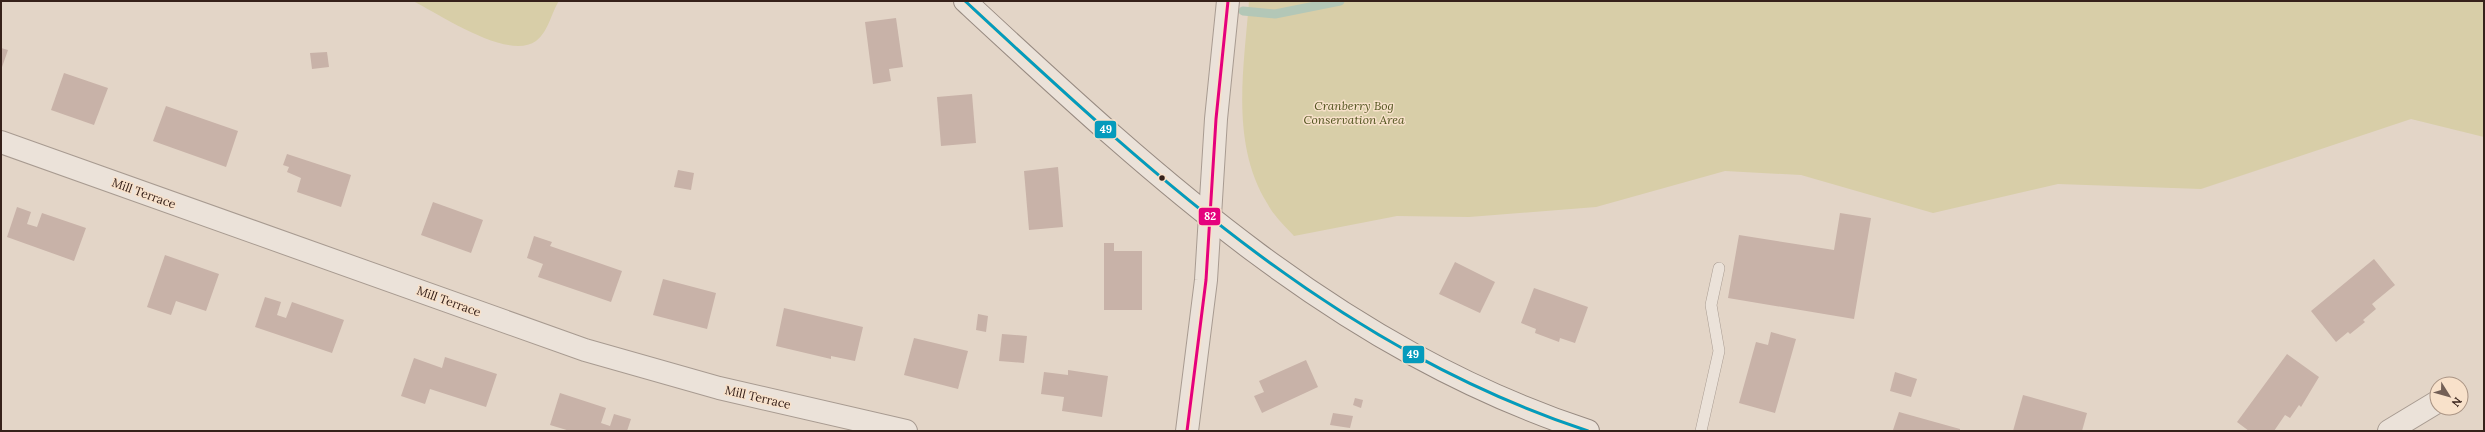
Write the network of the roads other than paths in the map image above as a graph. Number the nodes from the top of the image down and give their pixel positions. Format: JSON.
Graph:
{"nodes":[{"id":1,"x":964,"y":1,"type":"edge"},
{"id":2,"x":1228,"y":1,"type":"edge"},
{"id":3,"x":1,"y":142,"type":"edge"},
{"id":4,"x":1211,"y":220,"type":"junction"},
{"id":5,"x":1719,"y":268,"type":"dead end"},
{"id":6,"x":2429,"y":407,"type":"edge"},
{"id":7,"x":906,"y":431,"type":"edge"},
{"id":8,"x":1187,"y":431,"type":"edge"},
{"id":9,"x":1588,"y":431,"type":"edge"},
{"id":10,"x":1700,"y":431,"type":"edge"},
{"id":11,"x":2389,"y":431,"type":"edge"}],
"edges":[{"from":1,"to":4,"type":"street"},
{"from":2,"to":4,"type":"street"},
{"from":3,"to":7,"type":"street","name":"Mill Terrace"},
{"from":4,"to":8,"type":"street"},
{"from":4,"to":9,"type":"street"},
{"from":5,"to":10,"type":"lane"},
{"from":6,"to":11,"type":"street"}]}
